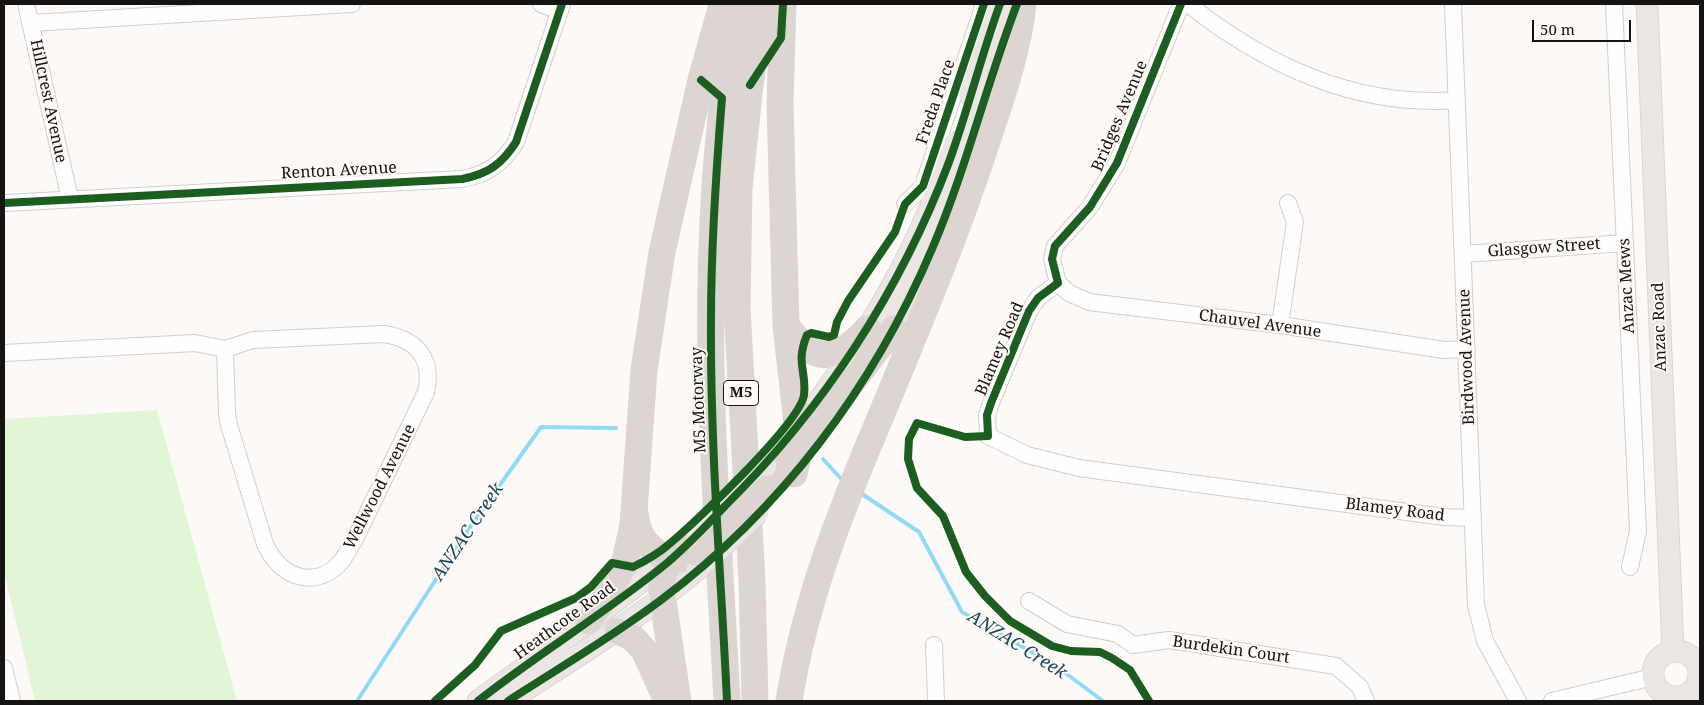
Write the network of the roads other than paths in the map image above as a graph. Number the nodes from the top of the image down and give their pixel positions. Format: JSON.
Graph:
{"nodes":[{"id":1,"x":26,"y":4,"type":"edge"},
{"id":2,"x":352,"y":4,"type":"edge"},
{"id":3,"x":541,"y":4,"type":"edge"},
{"id":4,"x":722,"y":4,"type":"edge"},
{"id":5,"x":735,"y":4,"type":"edge"},
{"id":6,"x":762,"y":4,"type":"edge"},
{"id":7,"x":782,"y":4,"type":"edge"},
{"id":8,"x":984,"y":4,"type":"edge"},
{"id":9,"x":1000,"y":4,"type":"edge"},
{"id":10,"x":1017,"y":4,"type":"edge"},
{"id":11,"x":1023,"y":4,"type":"edge"},
{"id":12,"x":1180,"y":4,"type":"edge"},
{"id":13,"x":1188,"y":4,"type":"edge"},
{"id":14,"x":1453,"y":4,"type":"edge"},
{"id":15,"x":1614,"y":4,"type":"edge"},
{"id":16,"x":1647,"y":4,"type":"edge"},
{"id":17,"x":206,"y":7,"type":"edge"},
{"id":18,"x":561,"y":7,"type":"edge"},
{"id":19,"x":31,"y":23,"type":"junction"},
{"id":20,"x":1457,"y":100,"type":"junction"},
{"id":21,"x":70,"y":199,"type":"junction"},
{"id":22,"x":4,"y":202,"type":"edge"},
{"id":23,"x":1288,"y":203,"type":"dead end"},
{"id":24,"x":905,"y":204,"type":"dead end"},
{"id":25,"x":1624,"y":243,"type":"junction"},
{"id":26,"x":1463,"y":254,"type":"junction"},
{"id":27,"x":1058,"y":283,"type":"junction"},
{"id":28,"x":786,"y":326,"type":"junction"},
{"id":29,"x":1280,"y":326,"type":"junction"},
{"id":30,"x":868,"y":328,"type":"junction"},
{"id":31,"x":894,"y":328,"type":"junction"},
{"id":32,"x":225,"y":349,"type":"junction"},
{"id":33,"x":1467,"y":349,"type":"junction"},
{"id":34,"x":4,"y":353,"type":"edge"},
{"id":35,"x":799,"y":438,"type":"junction"},
{"id":36,"x":794,"y":474,"type":"junction"},
{"id":37,"x":767,"y":485,"type":"junction"},
{"id":38,"x":633,"y":503,"type":"junction"},
{"id":39,"x":1473,"y":518,"type":"junction"},
{"id":40,"x":686,"y":555,"type":"junction"},
{"id":41,"x":1630,"y":567,"type":"dead end"},
{"id":42,"x":662,"y":599,"type":"junction"},
{"id":43,"x":1029,"y":601,"type":"dead end"},
{"id":44,"x":588,"y":622,"type":"junction"},
{"id":45,"x":617,"y":631,"type":"junction"},
{"id":46,"x":934,"y":645,"type":"dead end"},
{"id":47,"x":1672,"y":651,"type":"junction"},
{"id":48,"x":1699,"y":667,"type":"edge"},
{"id":49,"x":4,"y":668,"type":"edge"},
{"id":50,"x":1653,"y":677,"type":"junction"},
{"id":51,"x":1676,"y":699,"type":"edge"},
{"id":52,"x":12,"y":701,"type":"edge"},
{"id":53,"x":478,"y":701,"type":"edge"},
{"id":54,"x":508,"y":701,"type":"edge"},
{"id":55,"x":667,"y":701,"type":"edge"},
{"id":56,"x":678,"y":701,"type":"edge"},
{"id":57,"x":727,"y":701,"type":"edge"},
{"id":58,"x":755,"y":701,"type":"edge"},
{"id":59,"x":789,"y":701,"type":"edge"},
{"id":60,"x":936,"y":701,"type":"edge"},
{"id":61,"x":1366,"y":701,"type":"edge"},
{"id":62,"x":1518,"y":701,"type":"edge"},
{"id":63,"x":1552,"y":701,"type":"edge"}],
"edges":[{"from":1,"to":19,"type":"street","name":"Hillcrest Avenue"},
{"from":2,"to":17,"type":"street"},
{"from":3,"to":18,"type":"street"},
{"from":4,"to":38,"type":"highway"},
{"from":5,"to":57,"type":"highway","name":"M5 Motorway","number":"M5"},
{"from":6,"to":58,"type":"highway","number":"M5"},
{"from":7,"to":28,"type":"highway"},
{"from":8,"to":24,"type":"street","name":"Freda Place"},
{"from":9,"to":30,"type":"main road"},
{"from":10,"to":31,"type":"main road"},
{"from":11,"to":59,"type":"highway"},
{"from":12,"to":27,"type":"street","name":"Bridges Avenue"},
{"from":13,"to":20,"type":"street"},
{"from":14,"to":20,"type":"street","name":"Birdwood Avenue"},
{"from":15,"to":25,"type":"street","name":"Anzac Mews"},
{"from":16,"to":47,"type":"main road","name":"Anzac Road"},
{"from":17,"to":19,"type":"street"},
{"from":18,"to":21,"type":"street","name":"Renton Avenue"},
{"from":19,"to":21,"type":"street","name":"Hillcrest Avenue"},
{"from":20,"to":26,"type":"street","name":"Birdwood Avenue"},
{"from":21,"to":22,"type":"street","name":"Renton Avenue"},
{"from":23,"to":29,"type":"street"},
{"from":25,"to":26,"type":"street","name":"Glasgow Street"},
{"from":25,"to":41,"type":"street","name":"Anzac Mews"},
{"from":26,"to":33,"type":"street","name":"Birdwood Avenue"},
{"from":27,"to":29,"type":"street","name":"Chauvel Avenue"},
{"from":27,"to":39,"type":"street","name":"Blamey Road"},
{"from":28,"to":30,"type":"highway"},
{"from":28,"to":35,"type":"highway"},
{"from":29,"to":33,"type":"street","name":"Chauvel Avenue"},
{"from":30,"to":35,"type":"main road"},
{"from":31,"to":35,"type":"highway"},
{"from":31,"to":36,"type":"main road"},
{"from":32,"to":32,"type":"street","name":"Wellwood Avenue"},
{"from":32,"to":34,"type":"street","name":"Wellwood Avenue"},
{"from":33,"to":39,"type":"street","name":"Birdwood Avenue"},
{"from":35,"to":36,"type":"highway"},
{"from":35,"to":37,"type":"highway"},
{"from":36,"to":37,"type":"main road"},
{"from":37,"to":40,"type":"highway","bridge":true},
{"from":38,"to":40,"type":"highway"},
{"from":38,"to":44,"type":"highway"},
{"from":39,"to":62,"type":"street","name":"Birdwood Avenue"},
{"from":40,"to":42,"type":"highway"},
{"from":40,"to":44,"type":"main road","name":"Heathcote Road"},
{"from":42,"to":45,"type":"main road","name":"Heathcote Road"},
{"from":42,"to":56,"type":"highway"},
{"from":43,"to":61,"type":"street","name":"Burdekin Court"},
{"from":44,"to":53,"type":"main road","name":"Heathcote Road"},
{"from":45,"to":54,"type":"main road","name":"Heathcote Road"},
{"from":45,"to":55,"type":"highway"},
{"from":46,"to":60,"type":"street"},
{"from":47,"to":48,"type":"main road"},
{"from":47,"to":50,"type":"main road"},
{"from":48,"to":51,"type":"main road"},
{"from":49,"to":52,"type":"street"},
{"from":50,"to":51,"type":"main road"},
{"from":50,"to":63,"type":"street"}]}
